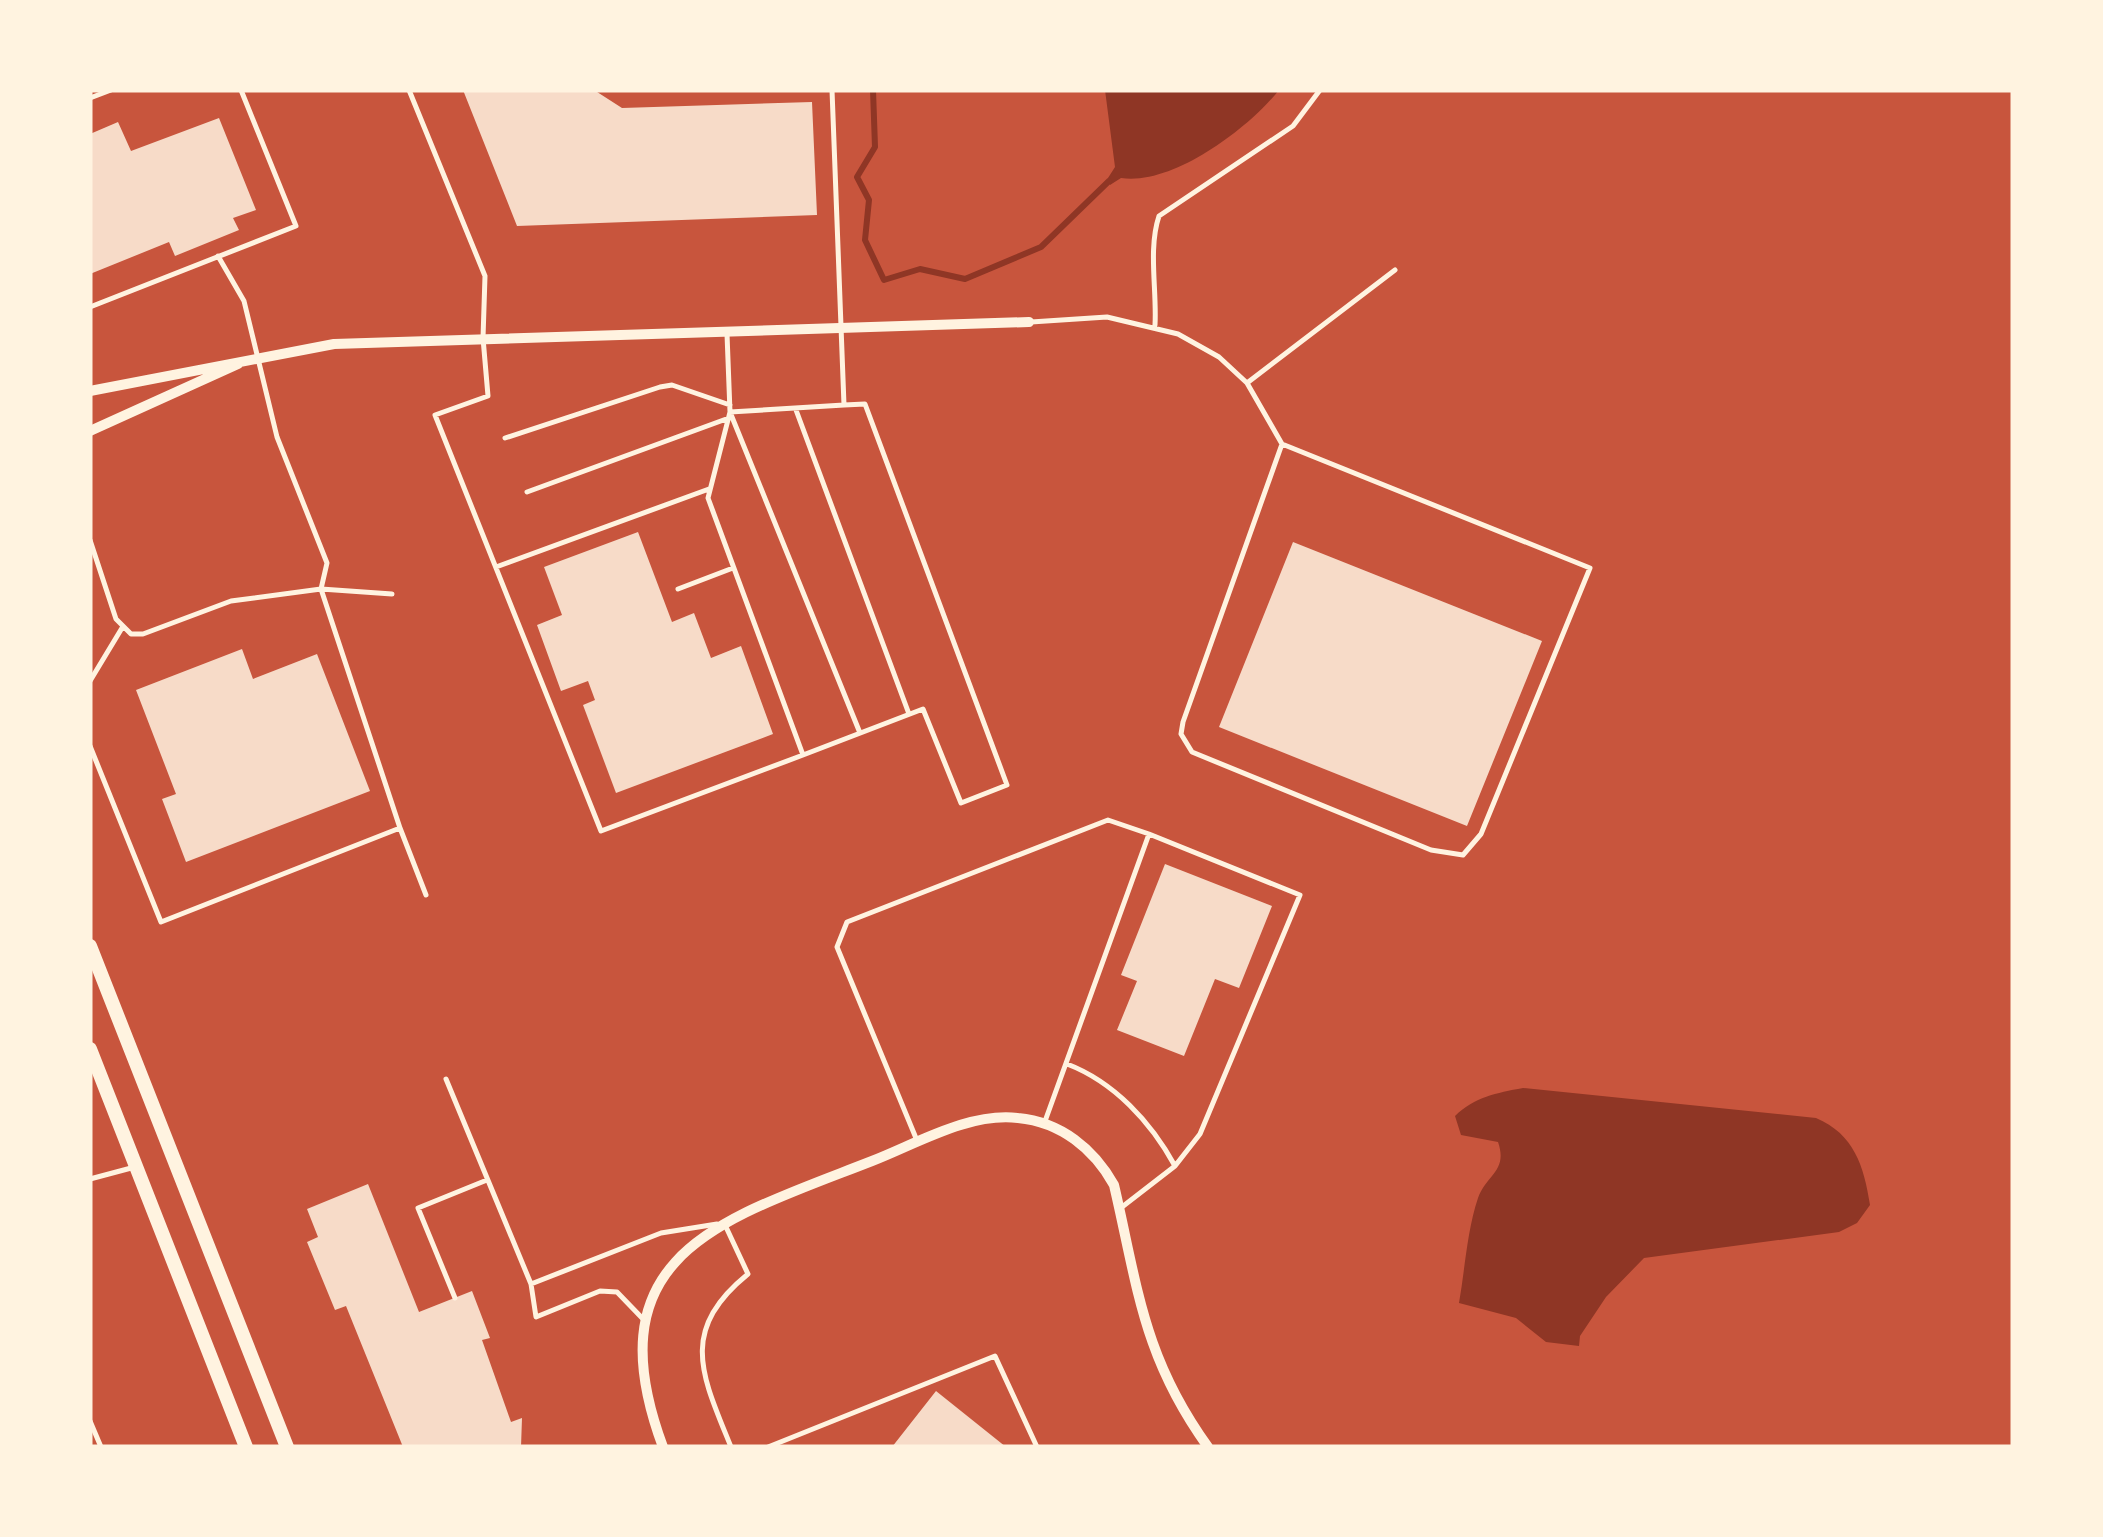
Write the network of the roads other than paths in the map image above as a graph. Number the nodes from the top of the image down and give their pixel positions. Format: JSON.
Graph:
{"nodes":[{"id":1,"x":112,"y":90,"type":"edge"},
{"id":2,"x":241,"y":90,"type":"edge"},
{"id":3,"x":408,"y":90,"type":"edge"},
{"id":4,"x":832,"y":90,"type":"edge"},
{"id":5,"x":1320,"y":90,"type":"edge"},
{"id":6,"x":90,"y":98,"type":"edge"},
{"id":7,"x":218,"y":256,"type":"junction"},
{"id":8,"x":1395,"y":270,"type":"dead end"},
{"id":9,"x":90,"y":307,"type":"edge"},
{"id":10,"x":1030,"y":322,"type":"joint"},
{"id":11,"x":1156,"y":325,"type":"junction"},
{"id":12,"x":840,"y":327,"type":"junction"},
{"id":13,"x":727,"y":331,"type":"junction"},
{"id":14,"x":483,"y":338,"type":"junction"},
{"id":15,"x":257,"y":356,"type":"junction"},
{"id":16,"x":1247,"y":383,"type":"junction"},
{"id":17,"x":90,"y":391,"type":"edge"},
{"id":18,"x":844,"y":406,"type":"junction"},
{"id":19,"x":796,"y":410,"type":"junction"},
{"id":20,"x":730,"y":412,"type":"junction"},
{"id":21,"x":90,"y":431,"type":"edge"},
{"id":22,"x":505,"y":438,"type":"dead end"},
{"id":23,"x":1282,"y":444,"type":"junction"},
{"id":24,"x":710,"y":488,"type":"junction"},
{"id":25,"x":528,"y":492,"type":"dead end"},
{"id":26,"x":90,"y":540,"type":"edge"},
{"id":27,"x":496,"y":566,"type":"junction"},
{"id":28,"x":733,"y":568,"type":"junction"},
{"id":29,"x":321,"y":589,"type":"junction"},
{"id":30,"x":678,"y":589,"type":"dead end"},
{"id":31,"x":392,"y":594,"type":"dead end"},
{"id":32,"x":122,"y":628,"type":"junction"},
{"id":33,"x":90,"y":681,"type":"edge"},
{"id":34,"x":909,"y":714,"type":"junction"},
{"id":35,"x":860,"y":733,"type":"junction"},
{"id":36,"x":90,"y":746,"type":"edge"},
{"id":37,"x":802,"y":755,"type":"junction"},
{"id":38,"x":400,"y":828,"type":"junction"},
{"id":39,"x":1149,"y":834,"type":"junction"},
{"id":40,"x":426,"y":895,"type":"dead end"},
{"id":41,"x":90,"y":946,"type":"edge"},
{"id":42,"x":90,"y":1049,"type":"edge"},
{"id":43,"x":1066,"y":1064,"type":"junction"},
{"id":44,"x":446,"y":1079,"type":"dead end"},
{"id":45,"x":1044,"y":1124,"type":"junction"},
{"id":46,"x":918,"y":1143,"type":"junction"},
{"id":47,"x":1175,"y":1166,"type":"junction"},
{"id":48,"x":135,"y":1167,"type":"junction"},
{"id":49,"x":90,"y":1178,"type":"edge"},
{"id":50,"x":487,"y":1180,"type":"junction"},
{"id":51,"x":1120,"y":1209,"type":"junction"},
{"id":52,"x":724,"y":1222,"type":"junction"},
{"id":53,"x":531,"y":1284,"type":"junction"},
{"id":54,"x":455,"y":1298,"type":"dead end"},
{"id":55,"x":644,"y":1320,"type":"junction"},
{"id":56,"x":90,"y":1420,"type":"edge"},
{"id":57,"x":100,"y":1447,"type":"edge"},
{"id":58,"x":246,"y":1447,"type":"edge"},
{"id":59,"x":287,"y":1447,"type":"edge"},
{"id":60,"x":663,"y":1447,"type":"edge"},
{"id":61,"x":731,"y":1447,"type":"edge"},
{"id":62,"x":768,"y":1447,"type":"edge"},
{"id":63,"x":1037,"y":1447,"type":"edge"},
{"id":64,"x":1208,"y":1447,"type":"edge"}],
"edges":[{"from":1,"to":6,"type":"lane"},
{"from":2,"to":7,"type":"lane"},
{"from":3,"to":14,"type":"lane"},
{"from":4,"to":12,"type":"lane"},
{"from":5,"to":11,"type":"lane"},
{"from":7,"to":9,"type":"lane"},
{"from":7,"to":15,"type":"lane"},
{"from":8,"to":16,"type":"lane"},
{"from":10,"to":11,"type":"lane"},
{"from":10,"to":12,"type":"street"},
{"from":11,"to":16,"type":"lane"},
{"from":12,"to":13,"type":"street"},
{"from":12,"to":18,"type":"lane"},
{"from":13,"to":14,"type":"street"},
{"from":13,"to":20,"type":"lane"},
{"from":14,"to":15,"type":"street"},
{"from":14,"to":27,"type":"lane"},
{"from":15,"to":17,"type":"street"},
{"from":15,"to":21,"type":"street"},
{"from":15,"to":29,"type":"lane"},
{"from":16,"to":23,"type":"lane"},
{"from":18,"to":19,"type":"lane"},
{"from":18,"to":34,"type":"lane"},
{"from":19,"to":20,"type":"lane"},
{"from":19,"to":34,"type":"lane"},
{"from":20,"to":22,"type":"lane"},
{"from":20,"to":24,"type":"lane"},
{"from":20,"to":25,"type":"lane"},
{"from":20,"to":35,"type":"lane"},
{"from":23,"to":23,"type":"lane"},
{"from":24,"to":27,"type":"lane"},
{"from":24,"to":28,"type":"lane"},
{"from":26,"to":32,"type":"lane"},
{"from":27,"to":37,"type":"lane"},
{"from":28,"to":30,"type":"lane"},
{"from":28,"to":37,"type":"lane"},
{"from":29,"to":31,"type":"lane"},
{"from":29,"to":32,"type":"lane"},
{"from":29,"to":38,"type":"lane"},
{"from":32,"to":33,"type":"lane"},
{"from":34,"to":35,"type":"lane"},
{"from":35,"to":37,"type":"lane"},
{"from":36,"to":38,"type":"lane"},
{"from":38,"to":40,"type":"lane"},
{"from":39,"to":43,"type":"lane"},
{"from":39,"to":46,"type":"lane"},
{"from":39,"to":47,"type":"lane"},
{"from":41,"to":59,"type":"main road"},
{"from":42,"to":48,"type":"main road"},
{"from":43,"to":45,"type":"lane"},
{"from":43,"to":47,"type":"lane"},
{"from":44,"to":50,"type":"lane"},
{"from":45,"to":46,"type":"street"},
{"from":45,"to":51,"type":"street"},
{"from":46,"to":52,"type":"street"},
{"from":47,"to":51,"type":"lane"},
{"from":48,"to":49,"type":"lane"},
{"from":48,"to":58,"type":"main road"},
{"from":50,"to":53,"type":"lane"},
{"from":50,"to":54,"type":"lane"},
{"from":51,"to":64,"type":"street"},
{"from":52,"to":53,"type":"lane"},
{"from":52,"to":55,"type":"street"},
{"from":52,"to":61,"type":"lane"},
{"from":53,"to":55,"type":"lane"},
{"from":55,"to":60,"type":"street"},
{"from":56,"to":57,"type":"lane"},
{"from":62,"to":63,"type":"lane"}]}
